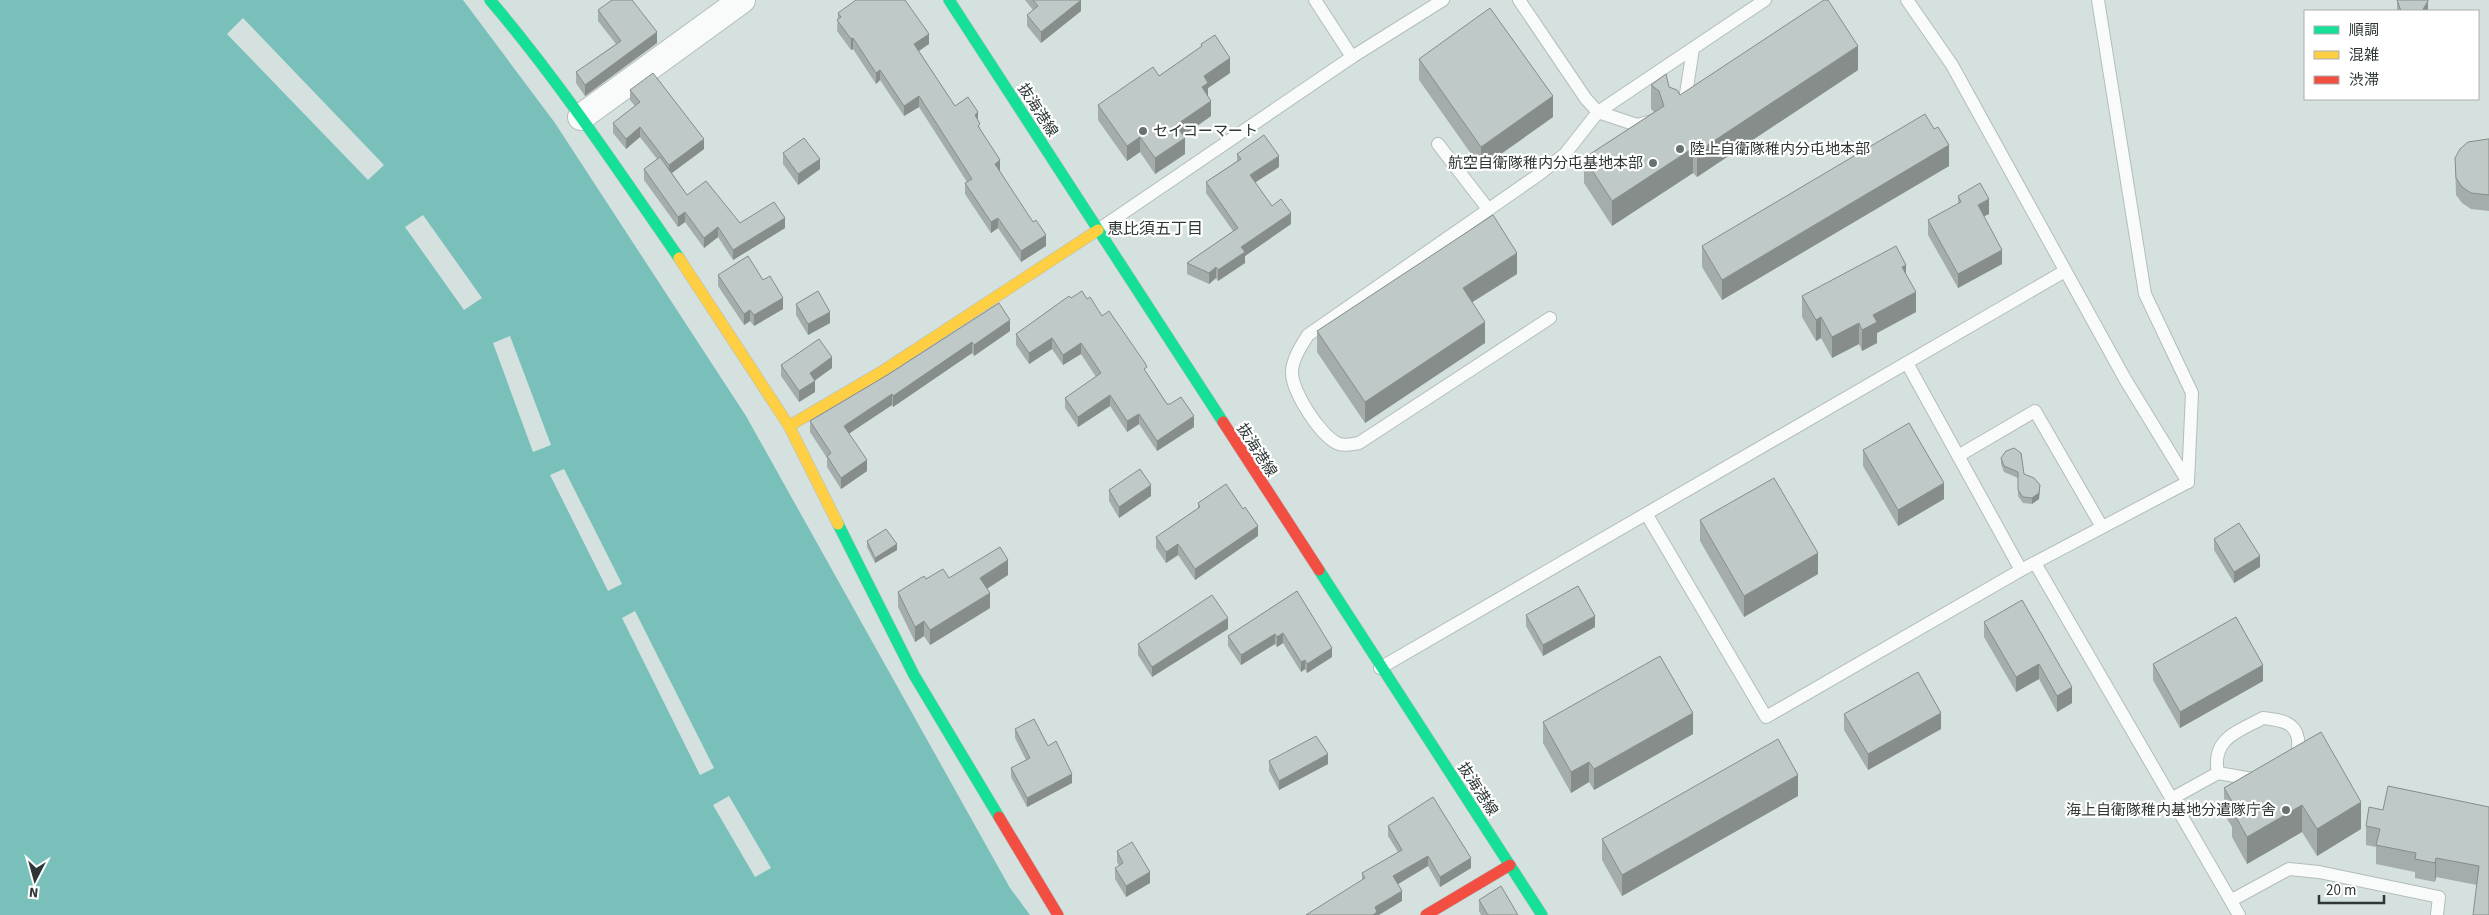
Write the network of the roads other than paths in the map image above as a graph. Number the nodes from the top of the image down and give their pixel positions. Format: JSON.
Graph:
{"nodes":[{"id":1,"x":490,"y":0,"type":"edge"},
{"id":2,"x":742,"y":0,"type":"edge"},
{"id":3,"x":949,"y":0,"type":"edge"},
{"id":4,"x":1315,"y":0,"type":"edge"},
{"id":5,"x":1443,"y":0,"type":"edge"},
{"id":6,"x":1519,"y":0,"type":"edge"},
{"id":7,"x":1765,"y":0,"type":"edge"},
{"id":8,"x":1907,"y":0,"type":"edge"},
{"id":9,"x":2098,"y":0,"type":"edge"},
{"id":10,"x":1693,"y":49,"type":"junction"},
{"id":11,"x":1352,"y":57,"type":"junction"},
{"id":12,"x":1676,"y":107,"type":"edge"},
{"id":13,"x":1598,"y":112,"type":"junction"},
{"id":14,"x":581,"y":118,"type":"junction"},
{"id":15,"x":1653,"y":121,"type":"edge"},
{"id":16,"x":1438,"y":144,"type":"dead end"},
{"id":17,"x":1488,"y":209,"type":"junction"},
{"id":18,"x":1098,"y":230,"type":"junction"},
{"id":19,"x":2065,"y":271,"type":"junction"},
{"id":20,"x":1550,"y":318,"type":"dead end"},
{"id":21,"x":1907,"y":363,"type":"junction"},
{"id":22,"x":789,"y":426,"type":"junction"},
{"id":23,"x":1958,"y":456,"type":"junction"},
{"id":24,"x":2188,"y":482,"type":"junction"},
{"id":25,"x":1647,"y":515,"type":"junction"},
{"id":26,"x":2102,"y":527,"type":"junction"},
{"id":27,"x":2035,"y":563,"type":"junction"},
{"id":28,"x":2021,"y":570,"type":"junction"},
{"id":29,"x":1380,"y":668,"type":"junction"},
{"id":30,"x":2283,"y":769,"type":"edge"},
{"id":31,"x":2218,"y":773,"type":"junction"},
{"id":32,"x":2270,"y":776,"type":"edge"},
{"id":33,"x":2171,"y":800,"type":"junction"},
{"id":34,"x":1510,"y":865,"type":"junction"},
{"id":35,"x":2232,"y":900,"type":"junction"},
{"id":36,"x":1058,"y":915,"type":"edge"},
{"id":37,"x":1426,"y":915,"type":"edge"},
{"id":38,"x":1542,"y":915,"type":"edge"},
{"id":39,"x":2239,"y":915,"type":"edge"},
{"id":40,"x":2437,"y":915,"type":"edge"}],
"edges":[{"from":1,"to":14,"type":"street"},
{"from":2,"to":14,"type":"street"},
{"from":3,"to":18,"type":"street","name":"抜海港線"},
{"from":4,"to":11,"type":"lane"},
{"from":5,"to":11,"type":"lane"},
{"from":6,"to":13,"type":"lane"},
{"from":7,"to":10,"type":"lane"},
{"from":8,"to":19,"type":"lane"},
{"from":9,"to":24,"type":"lane"},
{"from":10,"to":12,"type":"lane"},
{"from":10,"to":13,"type":"lane"},
{"from":11,"to":18,"type":"lane"},
{"from":13,"to":15,"type":"lane"},
{"from":13,"to":17,"type":"lane"},
{"from":14,"to":22,"type":"street"},
{"from":16,"to":17,"type":"lane"},
{"from":17,"to":20,"type":"lane"},
{"from":18,"to":22,"type":"street"},
{"from":18,"to":29,"type":"street","name":"抜海港線"},
{"from":19,"to":21,"type":"lane"},
{"from":19,"to":24,"type":"lane"},
{"from":21,"to":23,"type":"lane"},
{"from":21,"to":25,"type":"lane"},
{"from":22,"to":36,"type":"street"},
{"from":23,"to":26,"type":"lane"},
{"from":23,"to":28,"type":"lane"},
{"from":24,"to":26,"type":"lane"},
{"from":25,"to":28,"type":"lane"},
{"from":25,"to":29,"type":"lane"},
{"from":26,"to":27,"type":"lane"},
{"from":27,"to":28,"type":"lane"},
{"from":27,"to":33,"type":"lane"},
{"from":29,"to":34,"type":"street","name":"抜海港線"},
{"from":30,"to":31,"type":"lane"},
{"from":31,"to":32,"type":"lane"},
{"from":31,"to":33,"type":"lane"},
{"from":33,"to":35,"type":"lane"},
{"from":34,"to":37,"type":"street"},
{"from":34,"to":38,"type":"street","name":"抜海港線"},
{"from":35,"to":39,"type":"lane"},
{"from":35,"to":40,"type":"lane"}]}
